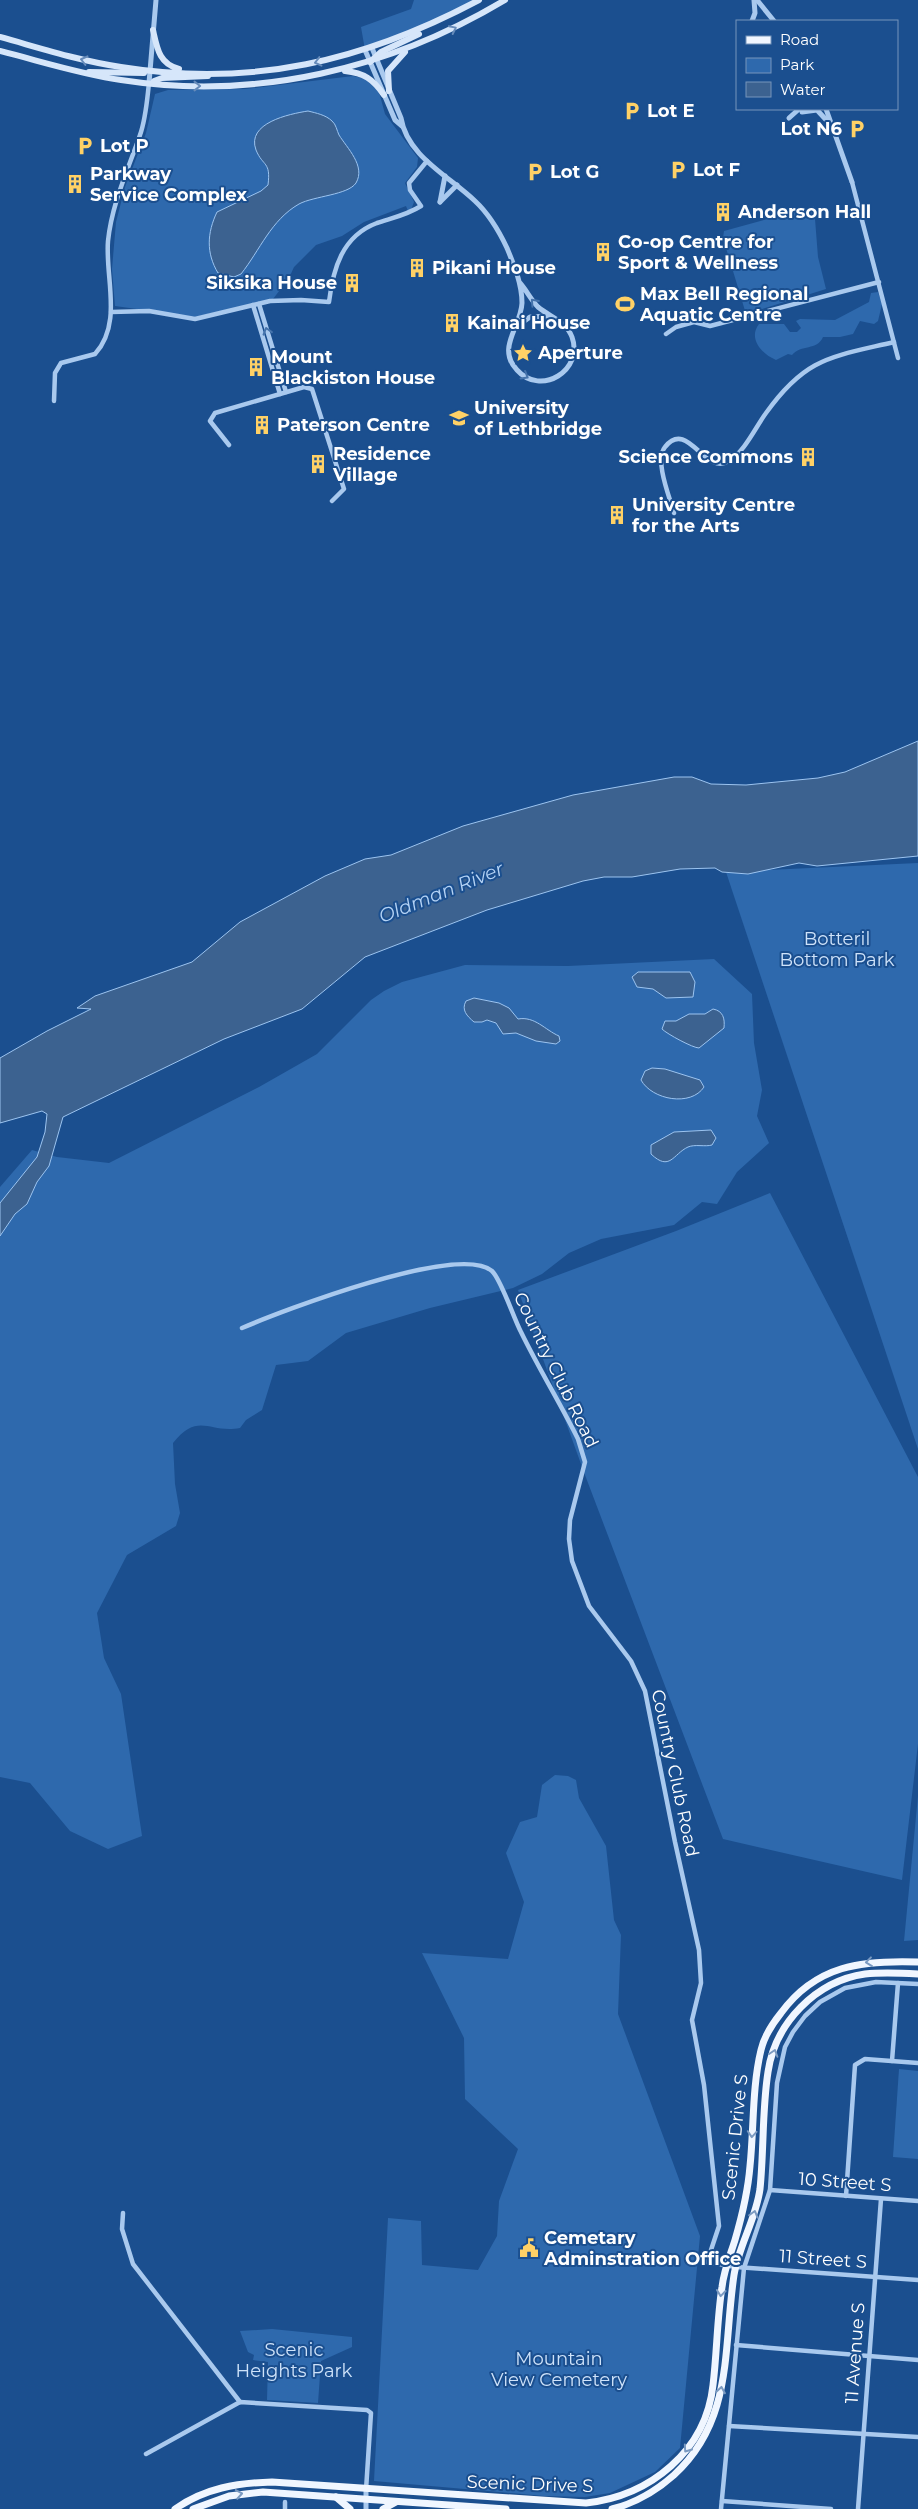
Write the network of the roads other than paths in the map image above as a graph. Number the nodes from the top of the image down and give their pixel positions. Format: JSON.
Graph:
{"nodes":[{"id":1,"x":156,"y":0,"type":"edge"},
{"id":2,"x":480,"y":0,"type":"edge"},
{"id":3,"x":505,"y":0,"type":"edge"},
{"id":4,"x":756,"y":0,"type":"edge"},
{"id":5,"x":448,"y":16,"type":"junction"},
{"id":6,"x":752,"y":20,"type":"edge"},
{"id":7,"x":773,"y":20,"type":"edge"},
{"id":8,"x":152,"y":30,"type":"junction"},
{"id":9,"x":0,"y":38,"type":"edge"},
{"id":10,"x":368,"y":49,"type":"junction"},
{"id":11,"x":409,"y":49,"type":"junction"},
{"id":12,"x":0,"y":51,"type":"edge"},
{"id":13,"x":373,"y":60,"type":"junction"},
{"id":14,"x":150,"y":71,"type":"junction"},
{"id":15,"x":338,"y":71,"type":"junction"},
{"id":16,"x":83,"y":72,"type":"junction"},
{"id":17,"x":190,"y":73,"type":"junction"},
{"id":18,"x":236,"y":73,"type":"junction"},
{"id":19,"x":149,"y":83,"type":"junction"},
{"id":20,"x":386,"y":93,"type":"junction"},
{"id":21,"x":801,"y":110,"type":"edge"},
{"id":22,"x":826,"y":110,"type":"edge"},
{"id":23,"x":789,"y":118,"type":"dead end"},
{"id":24,"x":834,"y":128,"type":"junction"},
{"id":25,"x":427,"y":161,"type":"junction"},
{"id":26,"x":445,"y":176,"type":"junction"},
{"id":27,"x":852,"y":182,"type":"joint"},
{"id":28,"x":457,"y":186,"type":"junction"},
{"id":29,"x":880,"y":282,"type":"junction"},
{"id":30,"x":520,"y":283,"type":"junction"},
{"id":31,"x":259,"y":304,"type":"junction"},
{"id":32,"x":252,"y":306,"type":"junction"},
{"id":33,"x":111,"y":312,"type":"junction"},
{"id":34,"x":552,"y":317,"type":"junction"},
{"id":35,"x":511,"y":334,"type":"junction"},
{"id":36,"x":666,"y":334,"type":"dead end"},
{"id":37,"x":894,"y":342,"type":"junction"},
{"id":38,"x":898,"y":358,"type":"dead end"},
{"id":39,"x":286,"y":392,"type":"junction"},
{"id":40,"x":280,"y":394,"type":"junction"},
{"id":41,"x":54,"y":401,"type":"dead end"},
{"id":42,"x":229,"y":446,"type":"dead end"},
{"id":43,"x":332,"y":502,"type":"dead end"},
{"id":44,"x":674,"y":513,"type":"dead end"},
{"id":45,"x":242,"y":1328,"type":"dead end"},
{"id":46,"x":918,"y":1962,"type":"edge"},
{"id":47,"x":918,"y":1974,"type":"edge"},
{"id":48,"x":898,"y":1983,"type":"junction"},
{"id":49,"x":918,"y":1984,"type":"edge"},
{"id":50,"x":892,"y":2060,"type":"junction"},
{"id":51,"x":918,"y":2063,"type":"edge"},
{"id":52,"x":770,"y":2190,"type":"junction"},
{"id":53,"x":846,"y":2196,"type":"junction"},
{"id":54,"x":881,"y":2199,"type":"junction"},
{"id":55,"x":918,"y":2201,"type":"edge"},
{"id":56,"x":122,"y":2213,"type":"dead end"},
{"id":57,"x":726,"y":2265,"type":"junction"},
{"id":58,"x":736,"y":2267,"type":"junction"},
{"id":59,"x":744,"y":2268,"type":"junction"},
{"id":60,"x":874,"y":2276,"type":"junction"},
{"id":61,"x":918,"y":2280,"type":"edge"},
{"id":62,"x":736,"y":2345,"type":"junction"},
{"id":63,"x":869,"y":2356,"type":"junction"},
{"id":64,"x":918,"y":2360,"type":"edge"},
{"id":65,"x":240,"y":2402,"type":"junction"},
{"id":66,"x":728,"y":2426,"type":"junction"},
{"id":67,"x":863,"y":2433,"type":"junction"},
{"id":68,"x":918,"y":2437,"type":"edge"},
{"id":69,"x":146,"y":2454,"type":"dead end"},
{"id":70,"x":366,"y":2490,"type":"junction"},
{"id":71,"x":334,"y":2496,"type":"junction"},
{"id":72,"x":366,"y":2498,"type":"junction"},
{"id":73,"x":399,"y":2501,"type":"junction"},
{"id":74,"x":722,"y":2501,"type":"junction"},
{"id":75,"x":285,"y":2502,"type":"dead end"},
{"id":76,"x":175,"y":2509,"type":"edge"},
{"id":77,"x":193,"y":2509,"type":"edge"},
{"id":78,"x":285,"y":2509,"type":"edge"},
{"id":79,"x":350,"y":2509,"type":"edge"},
{"id":80,"x":366,"y":2509,"type":"edge"},
{"id":81,"x":383,"y":2509,"type":"edge"},
{"id":82,"x":506,"y":2509,"type":"edge"},
{"id":83,"x":612,"y":2509,"type":"edge"},
{"id":84,"x":721,"y":2509,"type":"edge"},
{"id":85,"x":831,"y":2509,"type":"edge"},
{"id":86,"x":858,"y":2509,"type":"edge"}],
"edges":[{"from":1,"to":8,"type":"street"},
{"from":2,"to":5,"type":"main road"},
{"from":11,"to":3,"type":"main road","one_way":true},
{"from":4,"to":6,"type":"street"},
{"from":4,"to":7,"type":"street"},
{"from":5,"to":10,"type":"main road"},
{"from":5,"to":13,"type":"main road"},
{"from":8,"to":14,"type":"street"},
{"from":8,"to":17,"type":"main road"},
{"from":14,"to":9,"type":"main road","one_way":true},
{"from":10,"to":13,"type":"street"},
{"from":10,"to":18,"type":"main road","one_way":true},
{"from":11,"to":13,"type":"main road"},
{"from":11,"to":20,"type":"main road"},
{"from":12,"to":16,"type":"main road"},
{"from":13,"to":15,"type":"main road"},
{"from":13,"to":20,"type":"street"},
{"from":14,"to":16,"type":"main road"},
{"from":14,"to":17,"type":"main road"},
{"from":14,"to":19,"type":"street"},
{"from":19,"to":15,"type":"main road","one_way":true},
{"from":15,"to":20,"type":"main road"},
{"from":16,"to":19,"type":"main road"},
{"from":17,"to":18,"type":"main road"},
{"from":18,"to":19,"type":"main road"},
{"from":19,"to":33,"type":"street"},
{"from":20,"to":25,"type":"street"},
{"from":21,"to":23,"type":"street"},
{"from":21,"to":24,"type":"street"},
{"from":22,"to":24,"type":"street"},
{"from":24,"to":27,"type":"street"},
{"from":25,"to":26,"type":"street"},
{"from":25,"to":31,"type":"street"},
{"from":26,"to":28,"type":"street"},
{"from":26,"to":28,"type":"street"},
{"from":27,"to":29,"type":"street"},
{"from":28,"to":30,"type":"street"},
{"from":29,"to":36,"type":"street"},
{"from":29,"to":37,"type":"street"},
{"from":34,"to":30,"type":"street","one_way":true},
{"from":30,"to":35,"type":"street"},
{"from":31,"to":32,"type":"street"},
{"from":39,"to":31,"type":"street","one_way":true},
{"from":32,"to":33,"type":"street"},
{"from":32,"to":40,"type":"street"},
{"from":33,"to":41,"type":"street"},
{"from":34,"to":35,"type":"street"},
{"from":35,"to":34,"type":"street","one_way":true},
{"from":37,"to":38,"type":"street"},
{"from":37,"to":44,"type":"street"},
{"from":39,"to":40,"type":"street"},
{"from":39,"to":43,"type":"street"},
{"from":40,"to":42,"type":"street"},
{"from":45,"to":57,"type":"street","name":"Country Club Road"},
{"from":46,"to":57,"type":"main road","name":"Scenic Drive S","one_way":true},
{"from":58,"to":47,"type":"main road","name":"Scenic Drive S","one_way":true},
{"from":48,"to":49,"type":"street","name":"Scenic Drive S"},
{"from":48,"to":50,"type":"street"},
{"from":48,"to":52,"type":"street","name":"Scenic Drive S"},
{"from":50,"to":51,"type":"street"},
{"from":50,"to":53,"type":"street"},
{"from":52,"to":53,"type":"street","name":"10 Street S"},
{"from":52,"to":59,"type":"street","name":"Scenic Drive S"},
{"from":53,"to":54,"type":"street","name":"10 Street S"},
{"from":54,"to":55,"type":"street","name":"10 Street S"},
{"from":54,"to":60,"type":"street","name":"11 Avenue S"},
{"from":56,"to":65,"type":"street"},
{"from":57,"to":58,"type":"street","name":"11 Street S"},
{"from":57,"to":70,"type":"main road","name":"Scenic Drive S","one_way":true},
{"from":58,"to":59,"type":"street","name":"11 Street S"},
{"from":83,"to":58,"type":"main road","name":"Scenic Drive S","one_way":true},
{"from":59,"to":60,"type":"street","name":"11 Street S"},
{"from":59,"to":62,"type":"street","name":"Scenic Drive S"},
{"from":60,"to":61,"type":"street","name":"11 Street S"},
{"from":60,"to":63,"type":"street","name":"11 Avenue S"},
{"from":62,"to":63,"type":"street"},
{"from":62,"to":66,"type":"street","name":"Scenic Drive S"},
{"from":63,"to":64,"type":"street"},
{"from":63,"to":67,"type":"street","name":"11 Avenue S"},
{"from":65,"to":69,"type":"street"},
{"from":65,"to":70,"type":"street"},
{"from":66,"to":67,"type":"street"},
{"from":66,"to":74,"type":"street","name":"Scenic Drive S"},
{"from":67,"to":68,"type":"street"},
{"from":67,"to":86,"type":"street","name":"11 Avenue S"},
{"from":70,"to":72,"type":"street"},
{"from":70,"to":76,"type":"main road","name":"Scenic Drive S"},
{"from":71,"to":72,"type":"main road","name":"Scenic Drive S"},
{"from":77,"to":71,"type":"main road","name":"Scenic Drive S","one_way":true},
{"from":71,"to":79,"type":"main road"},
{"from":72,"to":73,"type":"main road","name":"Scenic Drive S"},
{"from":72,"to":80,"type":"street"},
{"from":73,"to":81,"type":"main road"},
{"from":73,"to":82,"type":"main road","name":"Scenic Drive S"},
{"from":74,"to":84,"type":"street","name":"Scenic Drive S"},
{"from":74,"to":85,"type":"street"},
{"from":75,"to":78,"type":"street"}]}
